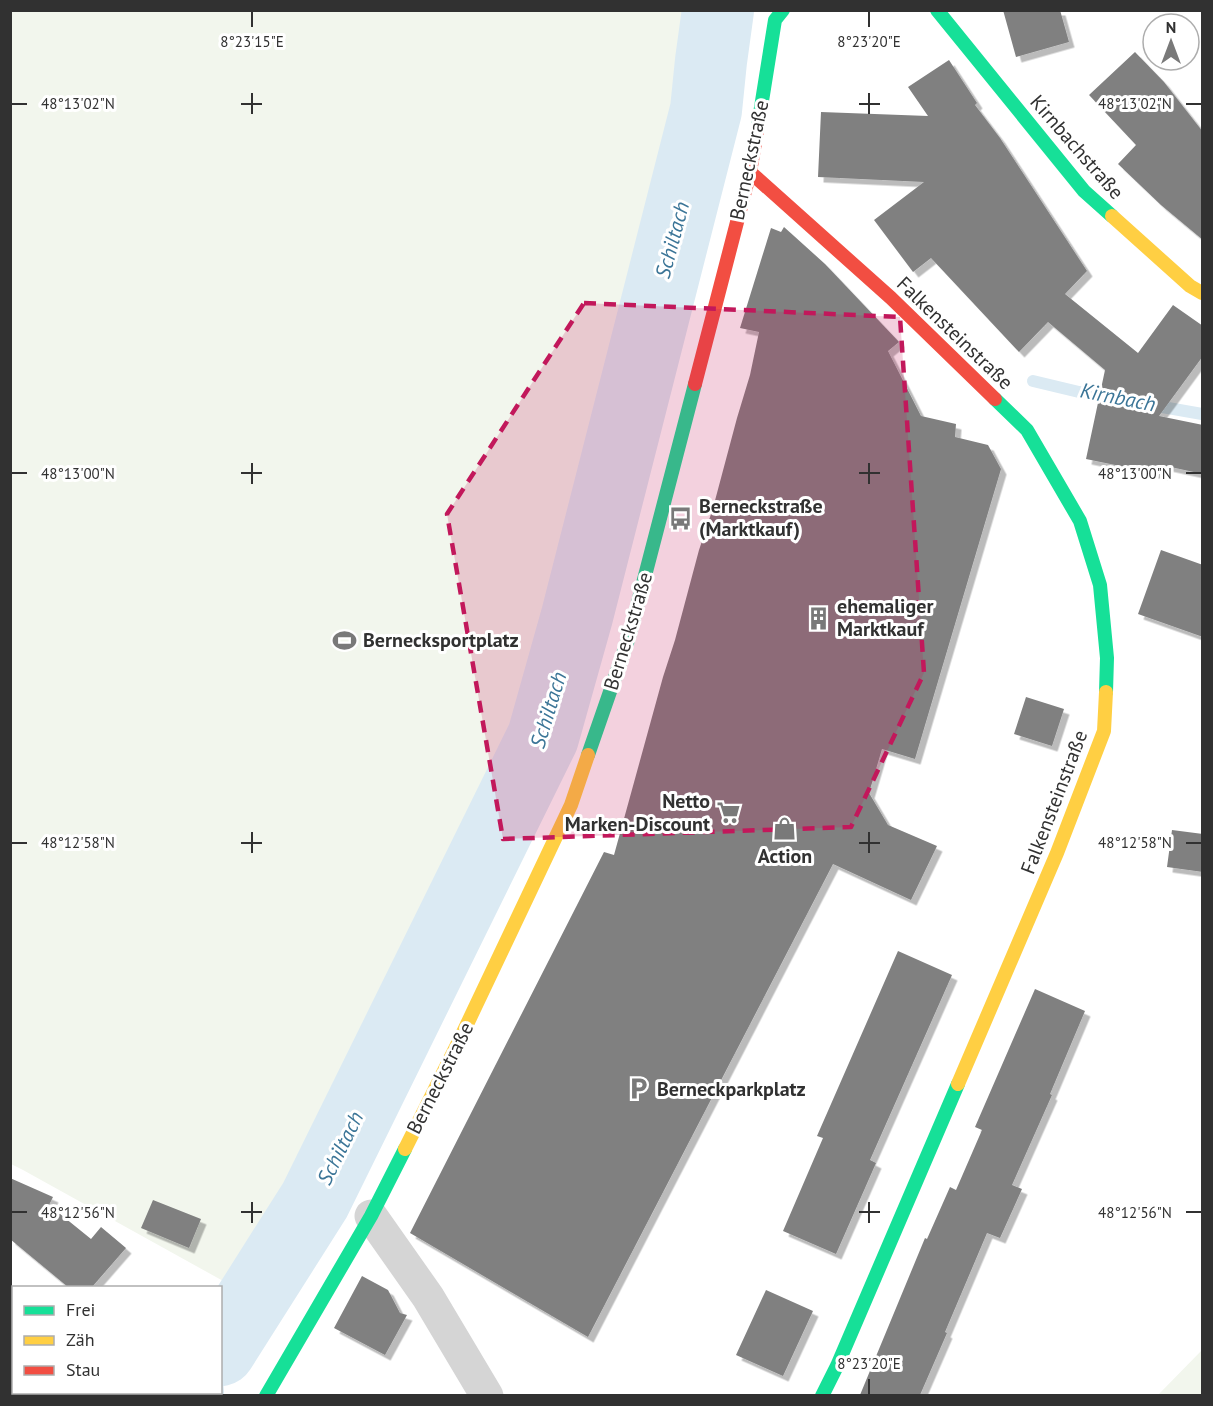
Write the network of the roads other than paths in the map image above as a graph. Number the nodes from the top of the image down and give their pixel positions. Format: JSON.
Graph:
{"nodes":[{"id":1,"x":783,"y":10,"type":"edge"},
{"id":2,"x":937,"y":10,"type":"edge"},
{"id":3,"x":750,"y":172,"type":"junction"},
{"id":4,"x":1203,"y":293,"type":"edge"},
{"id":5,"x":370,"y":1216,"type":"junction"},
{"id":6,"x":266,"y":1395,"type":"edge"},
{"id":7,"x":487,"y":1395,"type":"edge"},
{"id":8,"x":822,"y":1395,"type":"edge"}],
"edges":[{"from":1,"to":3,"type":"main road","name":"Berneckstraße"},
{"from":2,"to":4,"type":"main road","name":"Kirnbachstraße"},
{"from":3,"to":5,"type":"main road","name":"Berneckstraße"},
{"from":3,"to":8,"type":"main road","name":"Falkensteinstraße"},
{"from":5,"to":6,"type":"main road","name":"Berneckstraße"},
{"from":5,"to":7,"type":"street"}]}
